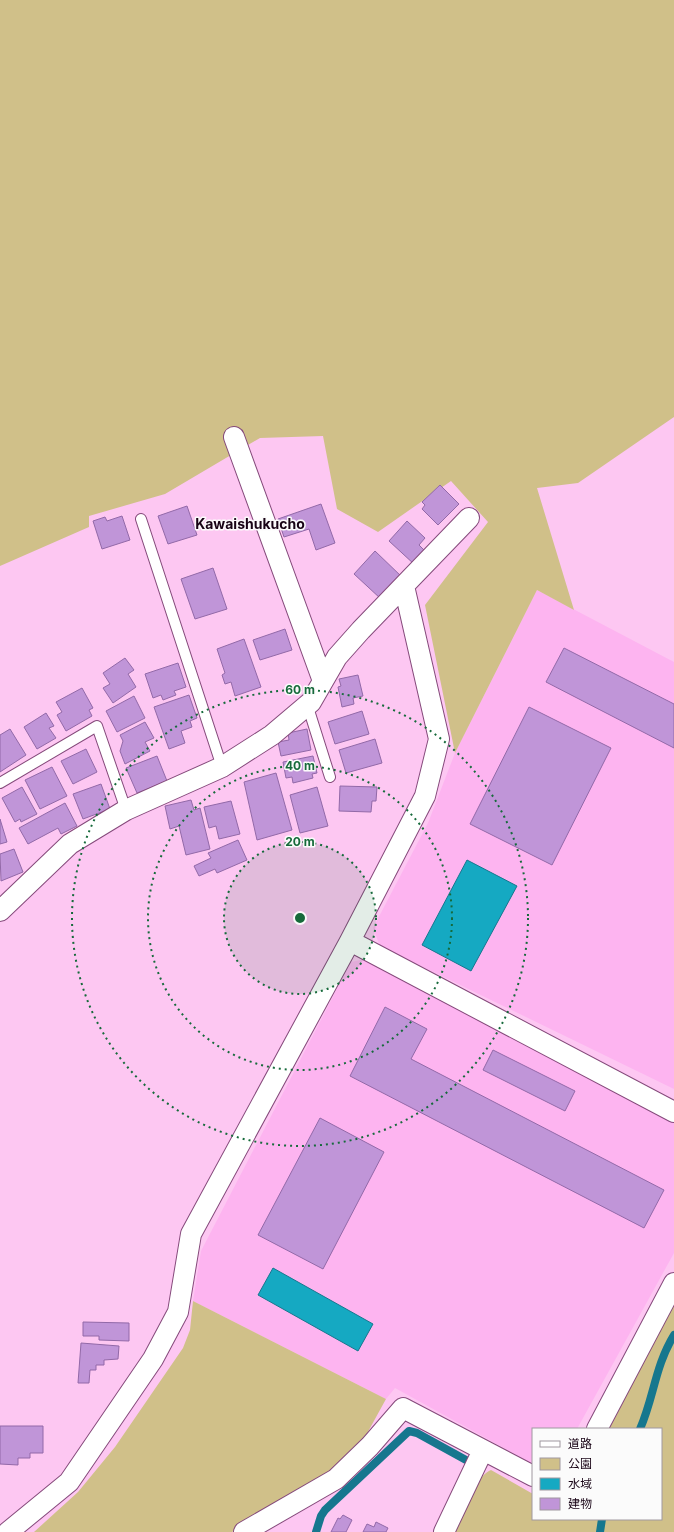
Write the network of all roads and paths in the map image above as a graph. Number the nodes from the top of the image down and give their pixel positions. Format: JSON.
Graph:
{"nodes":[{"id":1,"x":234,"y":437,"type":"dead end"},
{"id":2,"x":469,"y":518,"type":"dead end"},
{"id":3,"x":141,"y":520,"type":"dead end"},
{"id":4,"x":404,"y":586,"type":"junction"},
{"id":5,"x":323,"y":681,"type":"junction"},
{"id":6,"x":307,"y":704,"type":"junction"},
{"id":7,"x":222,"y":767,"type":"junction"},
{"id":8,"x":330,"y":777,"type":"dead end"},
{"id":9,"x":0,"y":782,"type":"edge"},
{"id":10,"x":126,"y":810,"type":"junction"},
{"id":11,"x":0,"y":912,"type":"edge"},
{"id":12,"x":350,"y":941,"type":"junction"},
{"id":13,"x":674,"y":1112,"type":"edge"},
{"id":14,"x":674,"y":1282,"type":"edge"},
{"id":15,"x":598,"y":1428,"type":"edge"},
{"id":16,"x":483,"y":1450,"type":"junction"},
{"id":17,"x":532,"y":1475,"type":"edge"},
{"id":18,"x":8,"y":1532,"type":"edge"},
{"id":19,"x":244,"y":1532,"type":"edge"},
{"id":20,"x":444,"y":1532,"type":"edge"}],
"edges":[{"from":1,"to":5,"type":"street"},
{"from":2,"to":4,"type":"street"},
{"from":3,"to":7,"type":"lane"},
{"from":4,"to":5,"type":"street"},
{"from":4,"to":12,"type":"street"},
{"from":5,"to":6,"type":"street"},
{"from":6,"to":7,"type":"street"},
{"from":6,"to":8,"type":"lane"},
{"from":7,"to":10,"type":"street"},
{"from":9,"to":10,"type":"lane"},
{"from":10,"to":11,"type":"street"},
{"from":12,"to":13,"type":"street"},
{"from":12,"to":18,"type":"street"},
{"from":14,"to":15,"type":"street"},
{"from":16,"to":17,"type":"street"},
{"from":16,"to":19,"type":"street"},
{"from":16,"to":20,"type":"street"}]}
